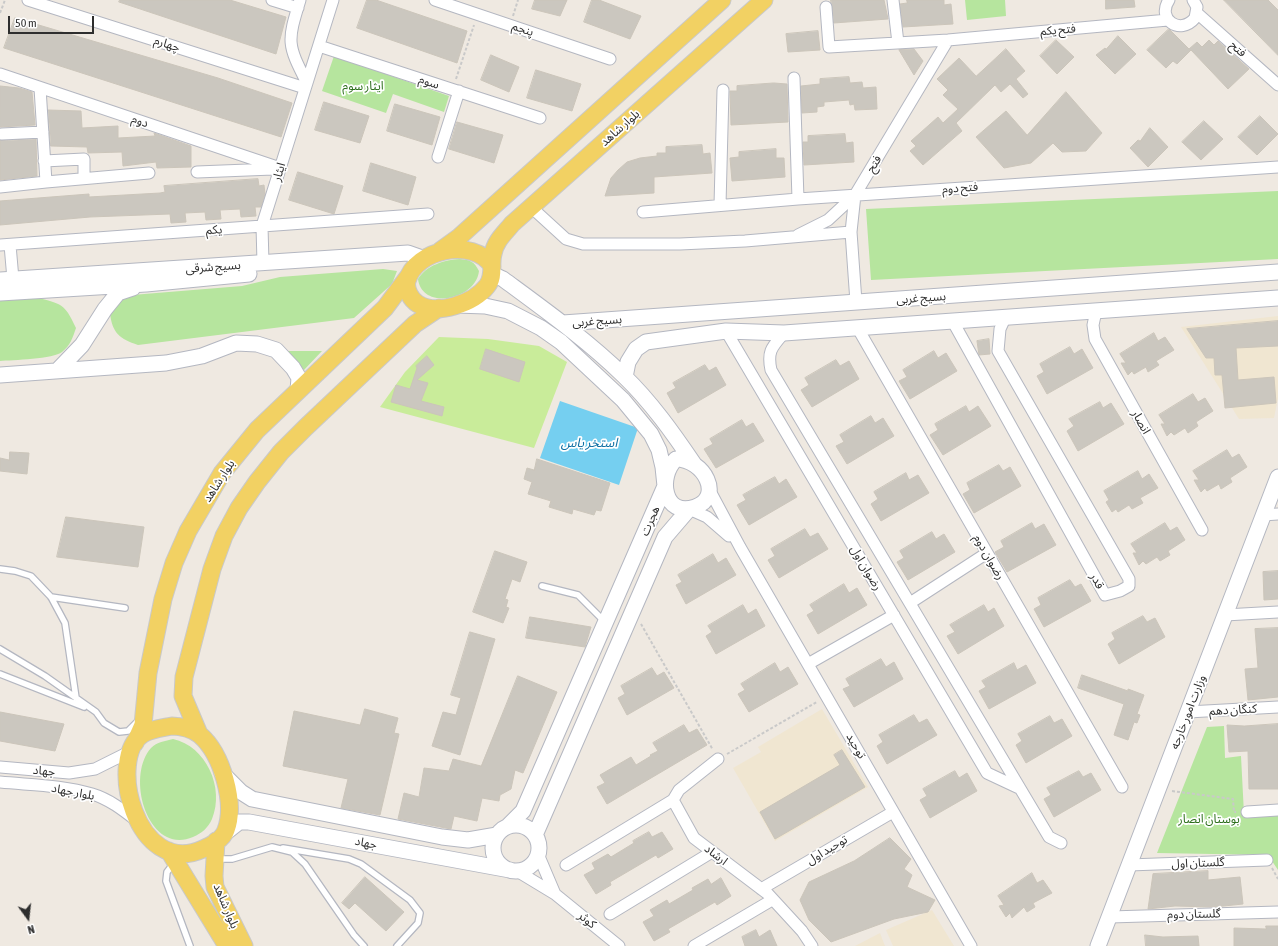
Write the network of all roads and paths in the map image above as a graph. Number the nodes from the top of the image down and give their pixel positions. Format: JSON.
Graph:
{"nodes":[{"id":1,"x":6,"y":0,"type":"edge"},
{"id":2,"x":28,"y":0,"type":"edge"},
{"id":3,"x":272,"y":0,"type":"edge"},
{"id":4,"x":333,"y":0,"type":"edge"},
{"id":5,"x":435,"y":0,"type":"edge"},
{"id":6,"x":518,"y":0,"type":"edge"},
{"id":7,"x":722,"y":0,"type":"edge"},
{"id":8,"x":764,"y":0,"type":"edge"},
{"id":9,"x":893,"y":0,"type":"edge"},
{"id":10,"x":1169,"y":0,"type":"edge"},
{"id":11,"x":1193,"y":0,"type":"edge"},
{"id":12,"x":299,"y":4,"type":"edge"},
{"id":13,"x":826,"y":7,"type":"dead end"},
{"id":14,"x":0,"y":13,"type":"edge"},
{"id":15,"x":1197,"y":13,"type":"junction"},
{"id":16,"x":477,"y":14,"type":"junction"},
{"id":17,"x":1168,"y":20,"type":"junction"},
{"id":18,"x":510,"y":25,"type":"junction"},
{"id":19,"x":948,"y":40,"type":"junction"},
{"id":20,"x":898,"y":43,"type":"junction"},
{"id":21,"x":319,"y":46,"type":"junction"},
{"id":22,"x":610,"y":59,"type":"dead end"},
{"id":23,"x":0,"y":74,"type":"edge"},
{"id":24,"x":794,"y":78,"type":"dead end"},
{"id":25,"x":306,"y":85,"type":"junction"},
{"id":26,"x":1278,"y":85,"type":"edge"},
{"id":27,"x":40,"y":88,"type":"junction"},
{"id":28,"x":456,"y":90,"type":"junction"},
{"id":29,"x":723,"y":90,"type":"dead end"},
{"id":30,"x":540,"y":118,"type":"dead end"},
{"id":31,"x":42,"y":132,"type":"junction"},
{"id":32,"x":2,"y":134,"type":"dead end"},
{"id":33,"x":438,"y":156,"type":"dead end"},
{"id":34,"x":44,"y":161,"type":"junction"},
{"id":35,"x":1278,"y":167,"type":"edge"},
{"id":36,"x":280,"y":168,"type":"junction"},
{"id":37,"x":197,"y":172,"type":"dead end"},
{"id":38,"x":150,"y":173,"type":"dead end"},
{"id":39,"x":84,"y":178,"type":"junction"},
{"id":40,"x":46,"y":182,"type":"junction"},
{"id":41,"x":0,"y":186,"type":"edge"},
{"id":42,"x":855,"y":195,"type":"junction"},
{"id":43,"x":798,"y":199,"type":"junction"},
{"id":44,"x":720,"y":205,"type":"junction"},
{"id":45,"x":531,"y":207,"type":"junction"},
{"id":46,"x":643,"y":212,"type":"dead end"},
{"id":47,"x":428,"y":214,"type":"dead end"},
{"id":48,"x":262,"y":226,"type":"junction"},
{"id":49,"x":851,"y":232,"type":"junction"},
{"id":50,"x":792,"y":238,"type":"junction"},
{"id":51,"x":5,"y":245,"type":"edge"},
{"id":52,"x":421,"y":264,"type":"junction"},
{"id":53,"x":262,"y":268,"type":"junction"},
{"id":54,"x":492,"y":270,"type":"junction"},
{"id":55,"x":1278,"y":272,"type":"edge"},
{"id":56,"x":7,"y":280,"type":"edge"},
{"id":57,"x":56,"y":282,"type":"junction"},
{"id":58,"x":146,"y":284,"type":"junction"},
{"id":59,"x":0,"y":293,"type":"edge"},
{"id":60,"x":1278,"y":298,"type":"edge"},
{"id":61,"x":856,"y":302,"type":"junction"},
{"id":62,"x":447,"y":307,"type":"junction"},
{"id":63,"x":1096,"y":311,"type":"junction"},
{"id":64,"x":1005,"y":318,"type":"junction"},
{"id":65,"x":952,"y":320,"type":"junction"},
{"id":66,"x":563,"y":324,"type":"junction"},
{"id":67,"x":857,"y":327,"type":"junction"},
{"id":68,"x":726,"y":331,"type":"junction"},
{"id":69,"x":784,"y":333,"type":"junction"},
{"id":70,"x":57,"y":371,"type":"junction"},
{"id":71,"x":0,"y":374,"type":"edge"},
{"id":72,"x":625,"y":377,"type":"junction"},
{"id":73,"x":298,"y":390,"type":"junction"},
{"id":74,"x":694,"y":464,"type":"junction"},
{"id":75,"x":1278,"y":477,"type":"edge"},
{"id":76,"x":665,"y":486,"type":"junction"},
{"id":77,"x":709,"y":489,"type":"junction"},
{"id":78,"x":689,"y":509,"type":"junction"},
{"id":79,"x":1278,"y":514,"type":"edge"},
{"id":80,"x":1263,"y":515,"type":"junction"},
{"id":81,"x":1202,"y":530,"type":"dead end"},
{"id":82,"x":740,"y":547,"type":"junction"},
{"id":83,"x":987,"y":553,"type":"junction"},
{"id":84,"x":0,"y":568,"type":"edge"},
{"id":85,"x":542,"y":586,"type":"dead end"},
{"id":86,"x":51,"y":597,"type":"junction"},
{"id":87,"x":910,"y":604,"type":"junction"},
{"id":88,"x":125,"y":608,"type":"dead end"},
{"id":89,"x":633,"y":610,"type":"junction"},
{"id":90,"x":1278,"y":612,"type":"edge"},
{"id":91,"x":894,"y":615,"type":"junction"},
{"id":92,"x":1225,"y":615,"type":"junction"},
{"id":93,"x":606,"y":622,"type":"junction"},
{"id":94,"x":0,"y":649,"type":"edge"},
{"id":95,"x":808,"y":664,"type":"junction"},
{"id":96,"x":0,"y":674,"type":"edge"},
{"id":97,"x":827,"y":697,"type":"junction"},
{"id":98,"x":76,"y":698,"type":"junction"},
{"id":99,"x":1278,"y":707,"type":"edge"},
{"id":100,"x":96,"y":712,"type":"junction"},
{"id":101,"x":1188,"y":712,"type":"junction"},
{"id":102,"x":144,"y":715,"type":"junction"},
{"id":103,"x":199,"y":734,"type":"junction"},
{"id":104,"x":133,"y":747,"type":"junction"},
{"id":105,"x":718,"y":759,"type":"junction"},
{"id":106,"x":0,"y":767,"type":"edge"},
{"id":107,"x":222,"y":773,"type":"junction"},
{"id":108,"x":0,"y":782,"type":"edge"},
{"id":109,"x":1122,"y":787,"type":"dead end"},
{"id":110,"x":1019,"y":788,"type":"junction"},
{"id":111,"x":1158,"y":789,"type":"junction"},
{"id":112,"x":673,"y":800,"type":"junction"},
{"id":113,"x":1278,"y":810,"type":"edge"},
{"id":114,"x":893,"y":812,"type":"junction"},
{"id":115,"x":1247,"y":812,"type":"joint"},
{"id":116,"x":139,"y":822,"type":"junction"},
{"id":117,"x":503,"y":831,"type":"junction"},
{"id":118,"x":534,"y":835,"type":"junction"},
{"id":119,"x":221,"y":837,"type":"junction"},
{"id":120,"x":1061,"y":843,"type":"dead end"},
{"id":121,"x":283,"y":848,"type":"junction"},
{"id":122,"x":712,"y":852,"type":"junction"},
{"id":123,"x":538,"y":854,"type":"junction"},
{"id":124,"x":172,"y":856,"type":"junction"},
{"id":125,"x":215,"y":859,"type":"junction"},
{"id":126,"x":1267,"y":860,"type":"dead end"},
{"id":127,"x":566,"y":865,"type":"dead end"},
{"id":128,"x":1129,"y":865,"type":"junction"},
{"id":129,"x":513,"y":871,"type":"junction"},
{"id":130,"x":761,"y":889,"type":"junction"},
{"id":131,"x":555,"y":894,"type":"junction"},
{"id":132,"x":772,"y":900,"type":"junction"},
{"id":133,"x":1278,"y":912,"type":"edge"},
{"id":134,"x":610,"y":914,"type":"dead end"},
{"id":135,"x":1110,"y":917,"type":"junction"},
{"id":136,"x":190,"y":946,"type":"edge"},
{"id":137,"x":228,"y":946,"type":"edge"},
{"id":138,"x":244,"y":946,"type":"edge"},
{"id":139,"x":364,"y":946,"type":"edge"},
{"id":140,"x":396,"y":946,"type":"edge"},
{"id":141,"x":619,"y":946,"type":"edge"},
{"id":142,"x":694,"y":946,"type":"edge"},
{"id":143,"x":812,"y":946,"type":"edge"},
{"id":144,"x":971,"y":946,"type":"edge"},
{"id":145,"x":1098,"y":946,"type":"edge"}],
"edges":[{"from":1,"to":14,"type":"path"},
{"from":2,"to":25,"type":"street","name":"چهارم"},
{"from":3,"to":12,"type":"street"},
{"from":4,"to":21,"type":"street","name":"ایثار"},
{"from":5,"to":16,"type":"street","name":"پنجم"},
{"from":6,"to":18,"type":"path"},
{"from":7,"to":52,"type":"main road","name":"بلوار شاهد"},
{"from":8,"to":45,"type":"main road","name":"بلوار شاهد"},
{"from":9,"to":20,"type":"street"},
{"from":10,"to":17,"type":"street"},
{"from":11,"to":15,"type":"street"},
{"from":12,"to":25,"type":"street"},
{"from":13,"to":20,"type":"street","name":"فتح یکم"},
{"from":15,"to":17,"type":"street"},
{"from":15,"to":26,"type":"street","name":"فتح"},
{"from":16,"to":18,"type":"street","name":"پنجم"},
{"from":16,"to":28,"type":"path"},
{"from":17,"to":19,"type":"street","name":"فتح یکم"},
{"from":18,"to":22,"type":"street","name":"پنجم"},
{"from":19,"to":20,"type":"street","name":"فتح یکم"},
{"from":19,"to":42,"type":"street","name":"فتح"},
{"from":21,"to":25,"type":"street","name":"ایثار"},
{"from":21,"to":28,"type":"street","name":"سوم"},
{"from":23,"to":27,"type":"street","name":"دوم"},
{"from":24,"to":43,"type":"street"},
{"from":25,"to":36,"type":"street","name":"ایثار"},
{"from":27,"to":31,"type":"street"},
{"from":27,"to":36,"type":"street","name":"دوم"},
{"from":28,"to":30,"type":"street","name":"سوم"},
{"from":28,"to":33,"type":"street"},
{"from":29,"to":44,"type":"street"},
{"from":31,"to":32,"type":"street"},
{"from":31,"to":34,"type":"street"},
{"from":34,"to":39,"type":"street"},
{"from":34,"to":40,"type":"street"},
{"from":35,"to":42,"type":"street","name":"فتح دوم"},
{"from":36,"to":37,"type":"street"},
{"from":36,"to":48,"type":"street","name":"ایثار"},
{"from":38,"to":39,"type":"street"},
{"from":39,"to":40,"type":"street"},
{"from":40,"to":41,"type":"street"},
{"from":42,"to":43,"type":"street","name":"فتح دوم"},
{"from":42,"to":49,"type":"street","name":"فتح"},
{"from":42,"to":50,"type":"street"},
{"from":43,"to":44,"type":"street","name":"فتح دوم"},
{"from":44,"to":46,"type":"street","name":"فتح دوم"},
{"from":45,"to":50,"type":"street"},
{"from":45,"to":54,"type":"main road","name":"بلوار شاهد"},
{"from":47,"to":48,"type":"street","name":"یکم"},
{"from":48,"to":51,"type":"street","name":"یکم"},
{"from":48,"to":53,"type":"street","name":"ایثار"},
{"from":49,"to":50,"type":"street"},
{"from":49,"to":61,"type":"street","name":"فتح"},
{"from":51,"to":56,"type":"street"},
{"from":52,"to":53,"type":"main road","name":"بسیج شرقی"},
{"from":52,"to":54,"type":"main road"},
{"from":52,"to":62,"type":"main road"},
{"from":52,"to":73,"type":"main road","name":"بلوار شاهد"},
{"from":53,"to":57,"type":"main road","name":"بسیج شرقی"},
{"from":53,"to":58,"type":"main road","name":"بسیج شرقی"},
{"from":54,"to":62,"type":"main road"},
{"from":54,"to":66,"type":"main road"},
{"from":55,"to":61,"type":"main road","name":"بسیج غربی"},
{"from":56,"to":57,"type":"main road","name":"بسیج شرقی"},
{"from":57,"to":58,"type":"main road","name":"بسیج شرقی"},
{"from":57,"to":59,"type":"main road","name":"بسیج شرقی"},
{"from":58,"to":70,"type":"main road"},
{"from":60,"to":63,"type":"main road","name":"بسیج غربی"},
{"from":61,"to":66,"type":"main road","name":"بسیج غربی"},
{"from":61,"to":67,"type":"main road"},
{"from":62,"to":76,"type":"main road","name":"هجرت"},
{"from":62,"to":103,"type":"main road"},
{"from":63,"to":64,"type":"main road","name":"بسیج غربی"},
{"from":63,"to":81,"type":"street","name":"انصار"},
{"from":64,"to":65,"type":"main road","name":"بسیج غربی"},
{"from":64,"to":65,"type":"street","name":"قدر"},
{"from":65,"to":67,"type":"main road","name":"بسیج غربی"},
{"from":66,"to":72,"type":"main road"},
{"from":67,"to":69,"type":"main road","name":"بسیج غربی"},
{"from":67,"to":83,"type":"street","name":"رضوان دوم"},
{"from":68,"to":69,"type":"main road","name":"بسیج غربی"},
{"from":68,"to":72,"type":"main road","name":"بسیج غربی"},
{"from":68,"to":91,"type":"street","name":"رضوان اول"},
{"from":69,"to":87,"type":"street","name":"رضوان اول"},
{"from":70,"to":71,"type":"main road"},
{"from":70,"to":73,"type":"main road"},
{"from":72,"to":74,"type":"main road"},
{"from":73,"to":102,"type":"main road","name":"بلوار شاهد"},
{"from":74,"to":76,"type":"main road"},
{"from":74,"to":77,"type":"main road"},
{"from":75,"to":80,"type":"main road","name":"وزارت امور خارجه"},
{"from":76,"to":78,"type":"main road"},
{"from":76,"to":93,"type":"main road","name":"هجرت"},
{"from":77,"to":78,"type":"main road"},
{"from":77,"to":82,"type":"street"},
{"from":78,"to":82,"type":"street"},
{"from":78,"to":89,"type":"main road","name":"هجرت"},
{"from":79,"to":80,"type":"street"},
{"from":80,"to":92,"type":"main road","name":"وزارت امور خارجه"},
{"from":82,"to":95,"type":"street","name":"توحید"},
{"from":83,"to":87,"type":"street"},
{"from":83,"to":109,"type":"street","name":"رضوان دوم"},
{"from":84,"to":86,"type":"lane"},
{"from":85,"to":93,"type":"lane"},
{"from":86,"to":88,"type":"lane"},
{"from":86,"to":98,"type":"lane"},
{"from":87,"to":110,"type":"street","name":"رضوان اول"},
{"from":89,"to":105,"type":"path"},
{"from":89,"to":118,"type":"main road","name":"هجرت"},
{"from":90,"to":92,"type":"street"},
{"from":91,"to":95,"type":"street"},
{"from":91,"to":110,"type":"street","name":"رضوان اول"},
{"from":92,"to":101,"type":"main road","name":"وزارت امور خارجه"},
{"from":93,"to":117,"type":"main road","name":"هجرت"},
{"from":94,"to":98,"type":"lane"},
{"from":95,"to":97,"type":"street","name":"توحید"},
{"from":96,"to":100,"type":"lane"},
{"from":97,"to":105,"type":"path"},
{"from":97,"to":114,"type":"street","name":"توحید"},
{"from":98,"to":100,"type":"lane"},
{"from":99,"to":101,"type":"street","name":"کنگان دهم"},
{"from":100,"to":102,"type":"lane"},
{"from":101,"to":111,"type":"main road","name":"وزارت امور خارجه"},
{"from":102,"to":104,"type":"main road","name":"بلوار شاهد"},
{"from":103,"to":104,"type":"main road"},
{"from":103,"to":107,"type":"main road"},
{"from":104,"to":106,"type":"street","name":"جهاد"},
{"from":104,"to":116,"type":"main road"},
{"from":105,"to":112,"type":"street"},
{"from":107,"to":117,"type":"main road","name":"جهاد"},
{"from":107,"to":119,"type":"main road"},
{"from":108,"to":116,"type":"street","name":"بلوار جهاد"},
{"from":110,"to":120,"type":"street","name":"رضوان اول"},
{"from":111,"to":115,"type":"path"},
{"from":111,"to":128,"type":"main road","name":"وزارت امور خارجه"},
{"from":112,"to":122,"type":"street","name":"ارشاد"},
{"from":112,"to":127,"type":"street"},
{"from":113,"to":115,"type":"street"},
{"from":114,"to":130,"type":"street","name":"توحید اول"},
{"from":114,"to":144,"type":"street","name":"توحید"},
{"from":116,"to":124,"type":"main road"},
{"from":117,"to":118,"type":"main road"},
{"from":117,"to":129,"type":"main road"},
{"from":118,"to":123,"type":"main road"},
{"from":119,"to":124,"type":"main road"},
{"from":119,"to":125,"type":"main road","name":"بلوار شاهد"},
{"from":119,"to":129,"type":"main road","name":"جهاد"},
{"from":121,"to":125,"type":"lane"},
{"from":121,"to":139,"type":"lane"},
{"from":121,"to":140,"type":"lane"},
{"from":122,"to":130,"type":"street","name":"ارشاد"},
{"from":122,"to":134,"type":"street"},
{"from":123,"to":129,"type":"main road"},
{"from":123,"to":131,"type":"street","name":"کوثر"},
{"from":124,"to":136,"type":"lane"},
{"from":124,"to":137,"type":"main road","name":"بلوار شاهد"},
{"from":125,"to":138,"type":"main road","name":"بلوار شاهد"},
{"from":126,"to":128,"type":"street","name":"گلستان اول"},
{"from":128,"to":135,"type":"main road","name":"وزارت امور خارجه"},
{"from":129,"to":131,"type":"street","name":"کوثر"},
{"from":130,"to":132,"type":"street","name":"ارشاد"},
{"from":131,"to":141,"type":"street","name":"کوثر"},
{"from":132,"to":142,"type":"street"},
{"from":132,"to":143,"type":"street","name":"ارشاد"},
{"from":133,"to":135,"type":"street","name":"گلستان دوم"},
{"from":135,"to":145,"type":"main road","name":"وزارت امور خارجه"}]}
